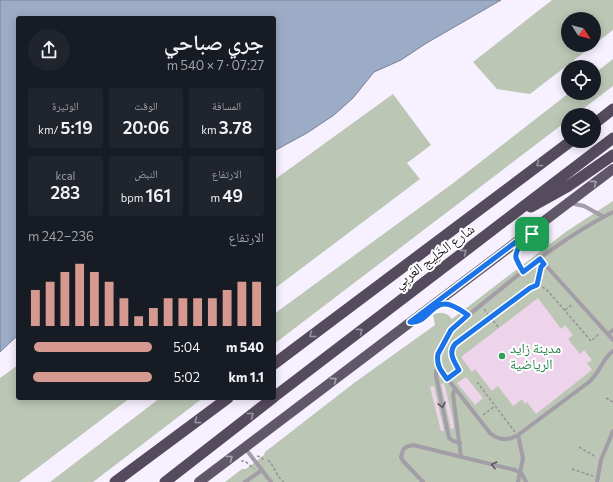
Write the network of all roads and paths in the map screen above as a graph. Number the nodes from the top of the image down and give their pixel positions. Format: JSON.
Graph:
{"nodes":[{"id":1,"x":613,"y":104,"type":"edge"},
{"id":2,"x":613,"y":109,"type":"edge"},
{"id":3,"x":601,"y":117,"type":"edge"},
{"id":4,"x":601,"y":118,"type":"edge"},
{"id":5,"x":613,"y":138,"type":"edge"},
{"id":6,"x":562,"y":148,"type":"edge"},
{"id":7,"x":613,"y":154,"type":"edge"},
{"id":8,"x":613,"y":169,"type":"edge"},
{"id":9,"x":568,"y":203,"type":"junction"},
{"id":10,"x":613,"y":212,"type":"edge"},
{"id":11,"x":514,"y":214,"type":"junction"},
{"id":12,"x":604,"y":217,"type":"junction"},
{"id":13,"x":541,"y":223,"type":"junction"},
{"id":14,"x":540,"y":259,"type":"junction"},
{"id":15,"x":544,"y":264,"type":"junction"},
{"id":16,"x":523,"y":272,"type":"junction"},
{"id":17,"x":537,"y":285,"type":"junction"},
{"id":18,"x":577,"y":300,"type":"junction"},
{"id":19,"x":481,"y":305,"type":"junction"},
{"id":20,"x":565,"y":310,"type":"junction"},
{"id":21,"x":468,"y":315,"type":"junction"},
{"id":22,"x":491,"y":317,"type":"junction"},
{"id":23,"x":410,"y":322,"type":"junction"},
{"id":24,"x":499,"y":328,"type":"dead end"},
{"id":25,"x":604,"y":330,"type":"junction"},
{"id":26,"x":613,"y":330,"type":"edge"},
{"id":27,"x":608,"y":334,"type":"junction"},
{"id":28,"x":613,"y":340,"type":"edge"},
{"id":29,"x":613,"y":351,"type":"edge"},
{"id":30,"x":276,"y":362,"type":"edge"},
{"id":31,"x":439,"y":368,"type":"junction"},
{"id":32,"x":447,"y":379,"type":"junction"},
{"id":33,"x":477,"y":382,"type":"dead end"},
{"id":34,"x":455,"y":389,"type":"junction"},
{"id":35,"x":276,"y":396,"type":"edge"},
{"id":36,"x":606,"y":398,"type":"dead end"},
{"id":37,"x":225,"y":400,"type":"edge"},
{"id":38,"x":271,"y":400,"type":"edge"},
{"id":39,"x":613,"y":402,"type":"edge"},
{"id":40,"x":495,"y":406,"type":"junction"},
{"id":41,"x":478,"y":418,"type":"junction"},
{"id":42,"x":613,"y":431,"type":"edge"},
{"id":43,"x":518,"y":435,"type":"junction"},
{"id":44,"x":460,"y":443,"type":"junction"},
{"id":45,"x":245,"y":448,"type":"junction"},
{"id":46,"x":579,"y":448,"type":"dead end"},
{"id":47,"x":462,"y":457,"type":"junction"},
{"id":48,"x":268,"y":460,"type":"dead end"},
{"id":49,"x":601,"y":460,"type":"junction"},
{"id":50,"x":240,"y":462,"type":"dead end"},
{"id":51,"x":258,"y":465,"type":"junction"},
{"id":52,"x":572,"y":468,"type":"dead end"},
{"id":53,"x":262,"y":470,"type":"junction"},
{"id":54,"x":520,"y":472,"type":"junction"},
{"id":55,"x":597,"y":480,"type":"edge"},
{"id":56,"x":115,"y":482,"type":"edge"},
{"id":57,"x":165,"y":482,"type":"edge"},
{"id":58,"x":199,"y":482,"type":"edge"},
{"id":59,"x":245,"y":482,"type":"edge"},
{"id":60,"x":271,"y":482,"type":"edge"},
{"id":61,"x":284,"y":482,"type":"edge"},
{"id":62,"x":423,"y":482,"type":"edge"},
{"id":63,"x":518,"y":482,"type":"edge"},
{"id":64,"x":526,"y":482,"type":"edge"}],
"edges":[{"from":1,"to":3,"type":"highway"},
{"from":2,"to":4,"type":"highway"},
{"from":5,"to":11,"type":"highway","name":"شارع الخَلِيج العَربِي"},
{"from":6,"to":30,"type":"highway","name":"شارع الخَلِيج العَربِي","one_way":true},
{"from":7,"to":11,"type":"highway"},
{"from":9,"to":8,"type":"main road","one_way":true},
{"from":9,"to":12,"type":"lane"},
{"from":9,"to":13,"type":"main road"},
{"from":10,"to":12,"type":"lane"},
{"from":35,"to":11,"type":"highway","name":"شارع الخَلِيج العَربِي","one_way":true},
{"from":12,"to":14,"type":"lane"},
{"from":13,"to":16,"type":"lane"},
{"from":13,"to":23,"type":"main road"},
{"from":14,"to":15,"type":"lane"},
{"from":14,"to":16,"type":"lane"},
{"from":15,"to":17,"type":"path"},
{"from":15,"to":18,"type":"lane"},
{"from":16,"to":19,"type":"lane"},
{"from":17,"to":20,"type":"path"},
{"from":17,"to":22,"type":"path"},
{"from":18,"to":20,"type":"path"},
{"from":18,"to":25,"type":"lane"},
{"from":19,"to":21,"type":"lane"},
{"from":19,"to":22,"type":"path"},
{"from":20,"to":25,"type":"path"},
{"from":21,"to":23,"type":"lane"},
{"from":21,"to":31,"type":"lane"},
{"from":22,"to":24,"type":"path"},
{"from":22,"to":32,"type":"path"},
{"from":45,"to":23,"type":"main road","one_way":true},
{"from":25,"to":27,"type":"lane"},
{"from":26,"to":27,"type":"lane"},
{"from":27,"to":28,"type":"lane"},
{"from":29,"to":43,"type":"lane"},
{"from":31,"to":32,"type":"lane"},
{"from":31,"to":44,"type":"lane","one_way":true},
{"from":32,"to":34,"type":"lane"},
{"from":33,"to":40,"type":"path"},
{"from":34,"to":41,"type":"lane"},
{"from":34,"to":44,"type":"lane"},
{"from":36,"to":39,"type":"path"},
{"from":37,"to":56,"type":"highway","one_way":true},
{"from":57,"to":38,"type":"highway","name":"شارع الخَلِيج العَربِي","one_way":true},
{"from":40,"to":41,"type":"path"},
{"from":40,"to":43,"type":"path"},
{"from":41,"to":43,"type":"lane"},
{"from":42,"to":49,"type":"lane"},
{"from":43,"to":54,"type":"lane"},
{"from":44,"to":47,"type":"lane"},
{"from":45,"to":51,"type":"lane"},
{"from":58,"to":45,"type":"main road","one_way":true},
{"from":46,"to":49,"type":"path"},
{"from":54,"to":47,"type":"lane","one_way":true},
{"from":47,"to":62,"type":"lane"},
{"from":48,"to":61,"type":"path"},
{"from":49,"to":55,"type":"lane"},
{"from":50,"to":51,"type":"path"},
{"from":51,"to":53,"type":"lane"},
{"from":52,"to":55,"type":"path"},
{"from":53,"to":59,"type":"lane"},
{"from":53,"to":60,"type":"lane"},
{"from":54,"to":63,"type":"lane"},
{"from":54,"to":64,"type":"lane"}]}
